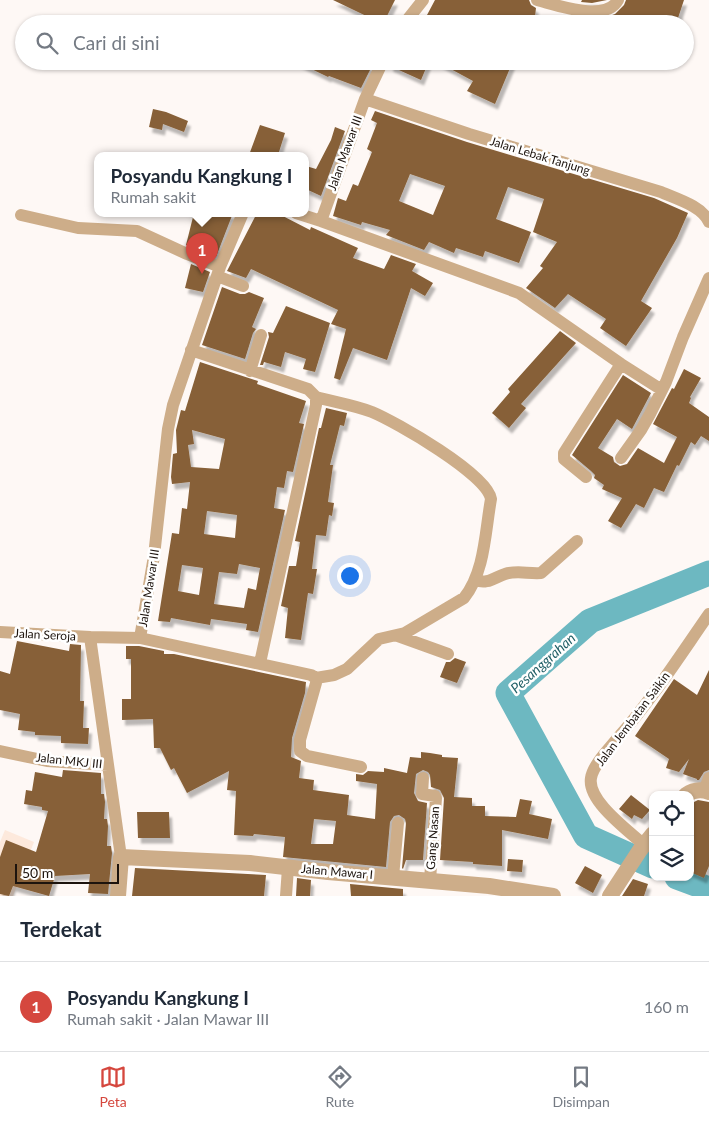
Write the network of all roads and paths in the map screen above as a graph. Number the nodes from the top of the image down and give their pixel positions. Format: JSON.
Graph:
{"nodes":[{"id":1,"x":423,"y":0,"type":"edge"},
{"id":2,"x":537,"y":0,"type":"edge"},
{"id":3,"x":618,"y":0,"type":"edge"},
{"id":4,"x":411,"y":15,"type":"edge"},
{"id":5,"x":379,"y":70,"type":"edge"},
{"id":6,"x":365,"y":99,"type":"junction"},
{"id":7,"x":21,"y":215,"type":"dead end"},
{"id":8,"x":241,"y":217,"type":"edge"},
{"id":9,"x":307,"y":217,"type":"edge"},
{"id":10,"x":321,"y":222,"type":"junction"},
{"id":11,"x":709,"y":222,"type":"edge"},
{"id":12,"x":218,"y":271,"type":"junction"},
{"id":13,"x":709,"y":278,"type":"edge"},
{"id":14,"x":243,"y":286,"type":"dead end"},
{"id":15,"x":261,"y":335,"type":"dead end"},
{"id":16,"x":191,"y":350,"type":"junction"},
{"id":17,"x":621,"y":364,"type":"junction"},
{"id":18,"x":250,"y":371,"type":"junction"},
{"id":19,"x":662,"y":390,"type":"junction"},
{"id":20,"x":316,"y":397,"type":"junction"},
{"id":21,"x":621,"y":458,"type":"dead end"},
{"id":22,"x":586,"y":477,"type":"dead end"},
{"id":23,"x":577,"y":541,"type":"dead end"},
{"id":24,"x":476,"y":580,"type":"junction"},
{"id":25,"x":709,"y":614,"type":"edge"},
{"id":26,"x":0,"y":632,"type":"edge"},
{"id":27,"x":398,"y":636,"type":"junction"},
{"id":28,"x":90,"y":637,"type":"junction"},
{"id":29,"x":140,"y":638,"type":"junction"},
{"id":30,"x":448,"y":654,"type":"dead end"},
{"id":31,"x":260,"y":663,"type":"junction"},
{"id":32,"x":316,"y":678,"type":"junction"},
{"id":33,"x":0,"y":751,"type":"edge"},
{"id":34,"x":108,"y":765,"type":"junction"},
{"id":35,"x":361,"y":767,"type":"dead end"},
{"id":36,"x":423,"y":778,"type":"dead end"},
{"id":37,"x":707,"y":787,"type":"edge"},
{"id":38,"x":692,"y":791,"type":"edge"},
{"id":39,"x":398,"y":823,"type":"dead end"},
{"id":40,"x":645,"y":843,"type":"edge"},
{"id":41,"x":121,"y":856,"type":"junction"},
{"id":42,"x":288,"y":868,"type":"junction"},
{"id":43,"x":393,"y":878,"type":"junction"},
{"id":44,"x":430,"y":880,"type":"junction"},
{"id":45,"x":118,"y":896,"type":"edge"},
{"id":46,"x":286,"y":896,"type":"edge"},
{"id":47,"x":553,"y":896,"type":"edge"},
{"id":48,"x":610,"y":896,"type":"edge"}],
"edges":[{"from":1,"to":4,"type":"street"},
{"from":2,"to":3,"type":"street"},
{"from":5,"to":6,"type":"street","name":"Jalan Mawar III"},
{"from":6,"to":10,"type":"street","name":"Jalan Mawar III"},
{"from":6,"to":11,"type":"street","name":"Jalan Lebak Tanjung"},
{"from":7,"to":12,"type":"street"},
{"from":8,"to":12,"type":"street","name":"Jalan Mawar III"},
{"from":9,"to":10,"type":"street"},
{"from":10,"to":17,"type":"street"},
{"from":12,"to":14,"type":"street"},
{"from":12,"to":16,"type":"street","name":"Jalan Mawar III"},
{"from":13,"to":19,"type":"street"},
{"from":15,"to":18,"type":"street"},
{"from":16,"to":18,"type":"street"},
{"from":16,"to":29,"type":"street","name":"Jalan Mawar III"},
{"from":17,"to":19,"type":"street"},
{"from":17,"to":22,"type":"street"},
{"from":18,"to":20,"type":"street"},
{"from":19,"to":21,"type":"street"},
{"from":20,"to":24,"type":"street"},
{"from":20,"to":31,"type":"street"},
{"from":23,"to":24,"type":"street"},
{"from":24,"to":27,"type":"street"},
{"from":25,"to":40,"type":"street","name":"Jalan Jembatan Saikin"},
{"from":26,"to":28,"type":"street","name":"Jalan Seroja"},
{"from":27,"to":30,"type":"street"},
{"from":27,"to":32,"type":"street"},
{"from":28,"to":29,"type":"street","name":"Jalan Mawar III"},
{"from":28,"to":34,"type":"street"},
{"from":29,"to":31,"type":"street"},
{"from":31,"to":32,"type":"street"},
{"from":32,"to":35,"type":"street"},
{"from":33,"to":34,"type":"street","name":"Jalan MKJ III"},
{"from":34,"to":41,"type":"street"},
{"from":36,"to":44,"type":"street","name":"Gang Nasan"},
{"from":37,"to":38,"type":"street"},
{"from":39,"to":43,"type":"street"},
{"from":40,"to":48,"type":"street"},
{"from":41,"to":42,"type":"street","name":"Jalan Mawar I"},
{"from":41,"to":45,"type":"street"},
{"from":42,"to":43,"type":"street","name":"Jalan Mawar I"},
{"from":42,"to":46,"type":"street"},
{"from":43,"to":44,"type":"street","name":"Jalan Mawar I"},
{"from":44,"to":47,"type":"street","name":"Jalan Mawar I"}]}
